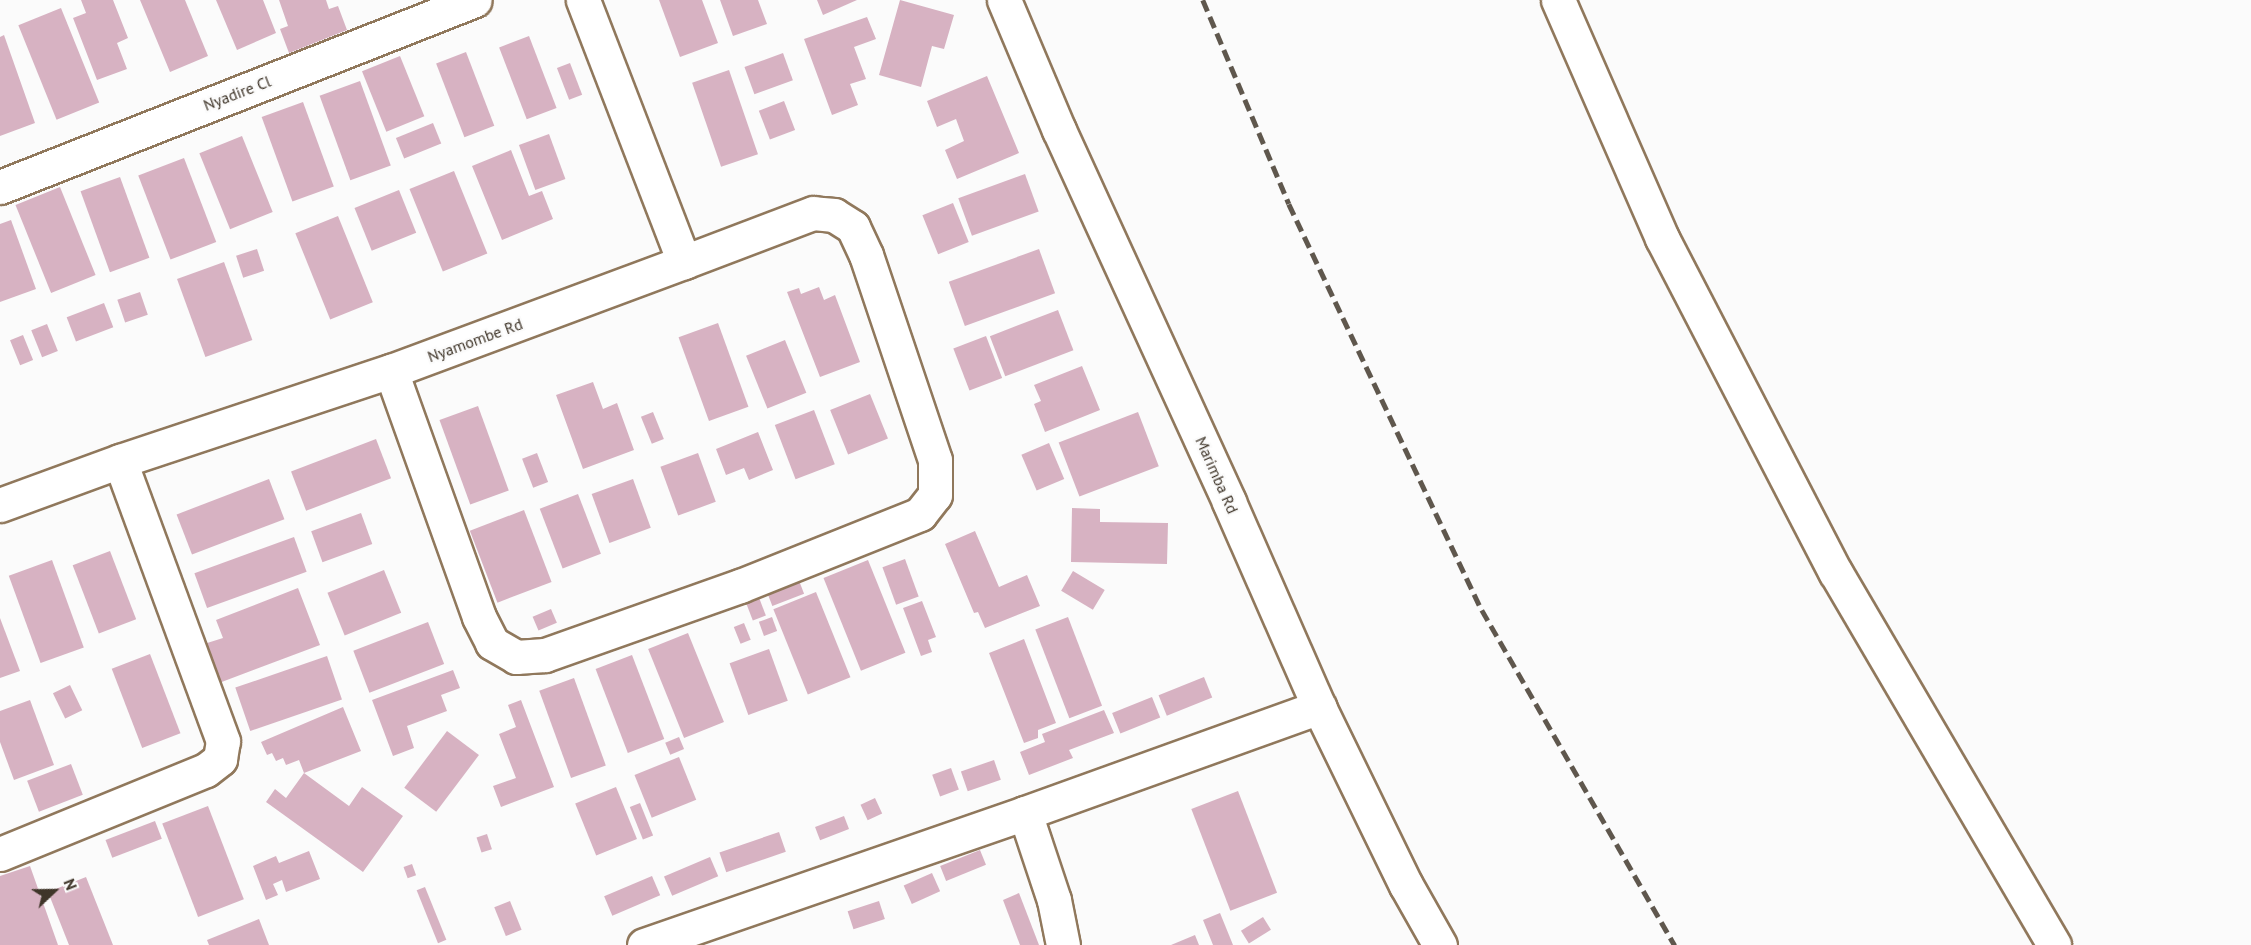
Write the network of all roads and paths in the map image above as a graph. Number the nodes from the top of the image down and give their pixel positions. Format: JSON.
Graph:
{"nodes":[{"id":1,"x":475,"y":0,"type":"edge"},
{"id":2,"x":583,"y":0,"type":"edge"},
{"id":3,"x":1004,"y":0,"type":"edge"},
{"id":4,"x":1558,"y":0,"type":"edge"},
{"id":5,"x":0,"y":187,"type":"edge"},
{"id":6,"x":684,"y":262,"type":"junction"},
{"id":7,"x":391,"y":371,"type":"junction"},
{"id":8,"x":120,"y":461,"type":"junction"},
{"id":9,"x":0,"y":506,"type":"edge"},
{"id":10,"x":1319,"y":707,"type":"junction"},
{"id":11,"x":1025,"y":813,"type":"junction"},
{"id":12,"x":0,"y":854,"type":"edge"},
{"id":13,"x":644,"y":945,"type":"edge"},
{"id":14,"x":1063,"y":945,"type":"edge"},
{"id":15,"x":1440,"y":945,"type":"edge"},
{"id":16,"x":2054,"y":945,"type":"edge"}],
"edges":[{"from":1,"to":5,"type":"street","name":"Nyadire Cl"},
{"from":2,"to":6,"type":"street"},
{"from":3,"to":10,"type":"street","name":"Marimba Rd"},
{"from":4,"to":16,"type":"street"},
{"from":6,"to":7,"type":"street","name":"Nyamombe Rd"},
{"from":6,"to":7,"type":"street","name":"Nyamombe Rd"},
{"from":7,"to":8,"type":"street","name":"Nyamombe Rd"},
{"from":8,"to":9,"type":"street","name":"Nyamombe Rd"},
{"from":8,"to":12,"type":"street"},
{"from":10,"to":11,"type":"street"},
{"from":10,"to":15,"type":"street","name":"Marimba Rd"},
{"from":11,"to":13,"type":"street"},
{"from":11,"to":14,"type":"street"}]}
